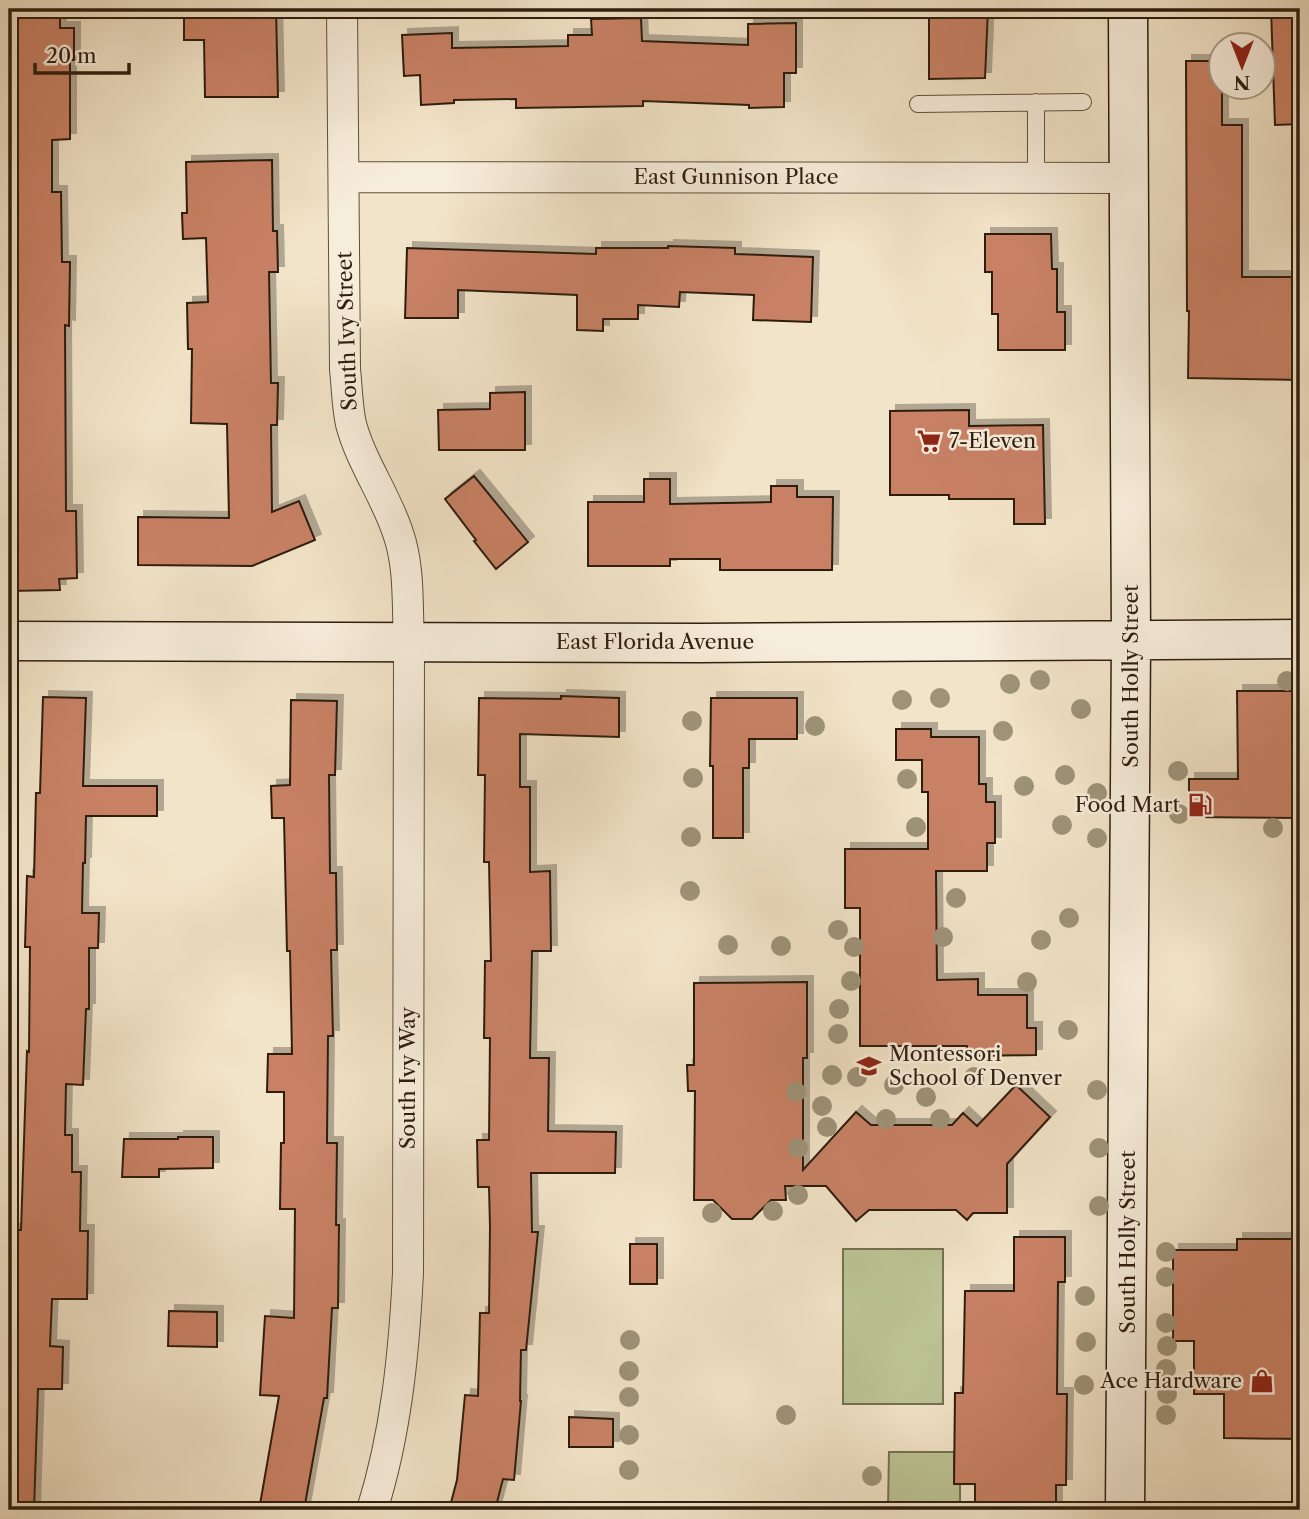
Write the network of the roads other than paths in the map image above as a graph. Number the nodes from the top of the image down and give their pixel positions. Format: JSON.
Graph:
{"nodes":[{"id":1,"x":342,"y":9,"type":"edge"},
{"id":2,"x":1128,"y":9,"type":"edge"},
{"id":3,"x":1036,"y":102,"type":"junction"},
{"id":4,"x":1083,"y":102,"type":"dead end"},
{"id":5,"x":918,"y":104,"type":"dead end"},
{"id":6,"x":344,"y":177,"type":"junction"},
{"id":7,"x":1036,"y":177,"type":"junction"},
{"id":8,"x":1129,"y":178,"type":"junction"},
{"id":9,"x":1300,"y":639,"type":"edge"},
{"id":10,"x":1131,"y":640,"type":"junction"},
{"id":11,"x":9,"y":641,"type":"edge"},
{"id":12,"x":409,"y":642,"type":"junction"},
{"id":13,"x":372,"y":1510,"type":"edge"},
{"id":14,"x":1125,"y":1510,"type":"edge"}],
"edges":[{"from":1,"to":6,"type":"street","name":"South Ivy Street"},
{"from":2,"to":8,"type":"main road","name":"South Holly Street"},
{"from":3,"to":4,"type":"lane"},
{"from":3,"to":5,"type":"lane"},
{"from":3,"to":7,"type":"lane"},
{"from":6,"to":7,"type":"street","name":"East Gunnison Place"},
{"from":6,"to":12,"type":"street","name":"South Ivy Street"},
{"from":7,"to":8,"type":"street","name":"East Gunnison Place"},
{"from":8,"to":10,"type":"main road","name":"South Holly Street"},
{"from":9,"to":10,"type":"main road","name":"East Florida Avenue"},
{"from":10,"to":12,"type":"main road","name":"East Florida Avenue"},
{"from":10,"to":14,"type":"main road","name":"South Holly Street"},
{"from":11,"to":12,"type":"main road","name":"East Florida Avenue"},
{"from":12,"to":13,"type":"street","name":"South Ivy Way"}]}
